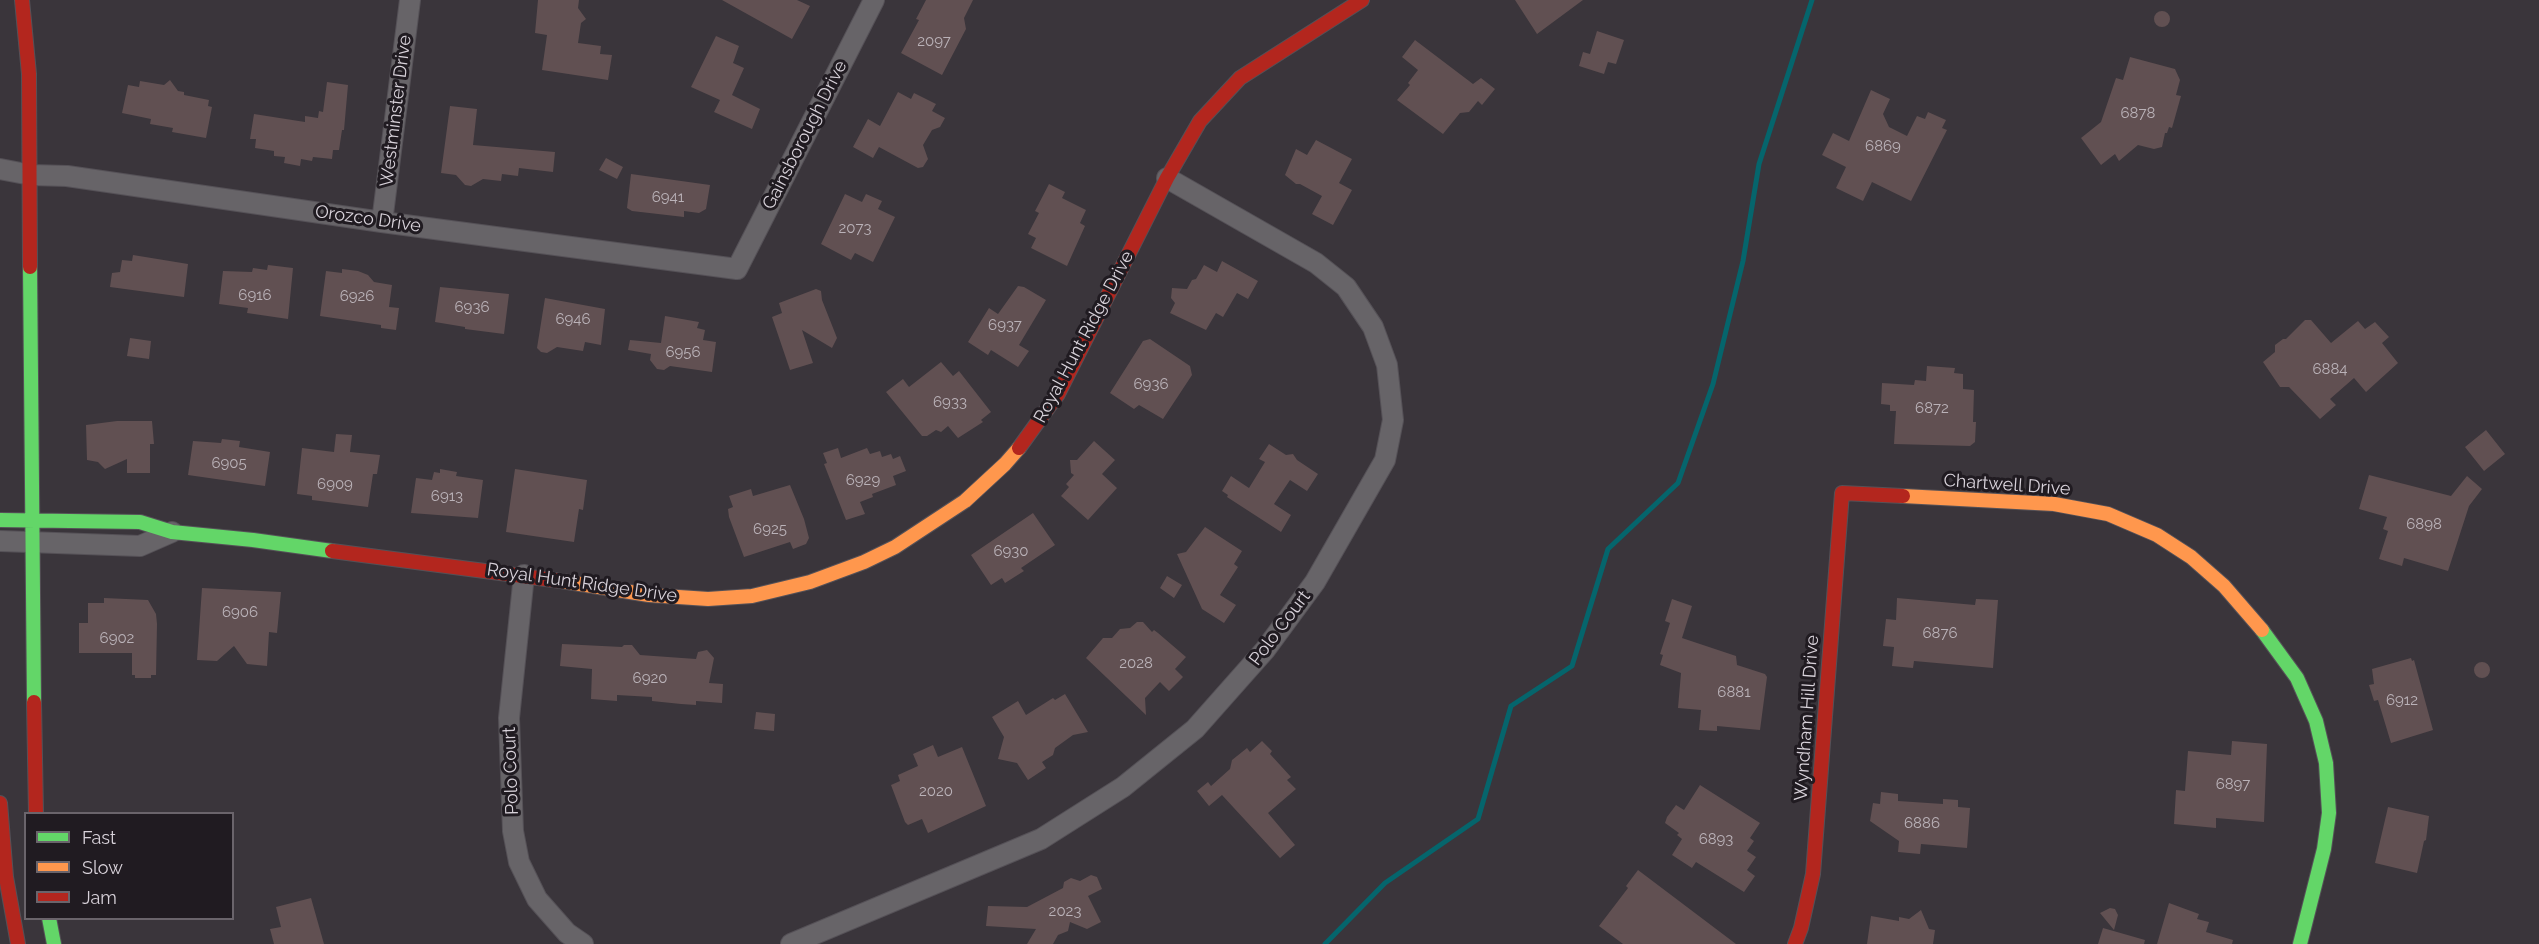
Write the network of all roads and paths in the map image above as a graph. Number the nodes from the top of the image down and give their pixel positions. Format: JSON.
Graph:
{"nodes":[{"id":1,"x":22,"y":0,"type":"edge"},
{"id":2,"x":410,"y":0,"type":"edge"},
{"id":3,"x":874,"y":0,"type":"edge"},
{"id":4,"x":1362,"y":0,"type":"edge"},
{"id":5,"x":0,"y":169,"type":"edge"},
{"id":6,"x":31,"y":175,"type":"junction"},
{"id":7,"x":1167,"y":178,"type":"junction"},
{"id":8,"x":382,"y":222,"type":"junction"},
{"id":9,"x":737,"y":269,"type":"joint"},
{"id":10,"x":1842,"y":493,"type":"joint"},
{"id":11,"x":0,"y":520,"type":"edge"},
{"id":12,"x":32,"y":521,"type":"junction"},
{"id":13,"x":172,"y":532,"type":"junction"},
{"id":14,"x":0,"y":541,"type":"edge"},
{"id":15,"x":33,"y":543,"type":"junction"},
{"id":16,"x":524,"y":574,"type":"junction"},
{"id":17,"x":0,"y":803,"type":"edge"},
{"id":18,"x":36,"y":812,"type":"edge"},
{"id":19,"x":48,"y":920,"type":"edge"},
{"id":20,"x":18,"y":944,"type":"edge"},
{"id":21,"x":54,"y":944,"type":"edge"},
{"id":22,"x":583,"y":944,"type":"edge"},
{"id":23,"x":791,"y":944,"type":"edge"},
{"id":24,"x":1795,"y":944,"type":"edge"},
{"id":25,"x":2300,"y":944,"type":"edge"}],
"edges":[{"from":1,"to":6,"type":"street"},
{"from":2,"to":8,"type":"street","name":"Westminster Drive"},
{"from":3,"to":9,"type":"street","name":"Gainsborough Drive"},
{"from":4,"to":7,"type":"street","name":"Royal Hunt Ridge Drive"},
{"from":5,"to":6,"type":"street","name":"Orozco Drive"},
{"from":6,"to":8,"type":"street","name":"Orozco Drive"},
{"from":6,"to":12,"type":"street"},
{"from":7,"to":16,"type":"street","name":"Royal Hunt Ridge Drive"},
{"from":7,"to":23,"type":"street","name":"Polo Court"},
{"from":8,"to":9,"type":"street","name":"Orozco Drive"},
{"from":10,"to":24,"type":"street","name":"Wyndham Hill Drive"},
{"from":10,"to":25,"type":"street","name":"Chartwell Drive"},
{"from":11,"to":12,"type":"street","name":"Royal Hunt Ridge Drive"},
{"from":12,"to":13,"type":"street","name":"Royal Hunt Ridge Drive"},
{"from":12,"to":15,"type":"street"},
{"from":13,"to":15,"type":"street","name":"Royal Hunt Ridge Drive"},
{"from":13,"to":16,"type":"street","name":"Royal Hunt Ridge Drive"},
{"from":14,"to":15,"type":"street","name":"Royal Hunt Ridge Drive"},
{"from":15,"to":18,"type":"street"},
{"from":16,"to":22,"type":"street","name":"Polo Court"},
{"from":17,"to":20,"type":"street"},
{"from":19,"to":21,"type":"street"}]}
